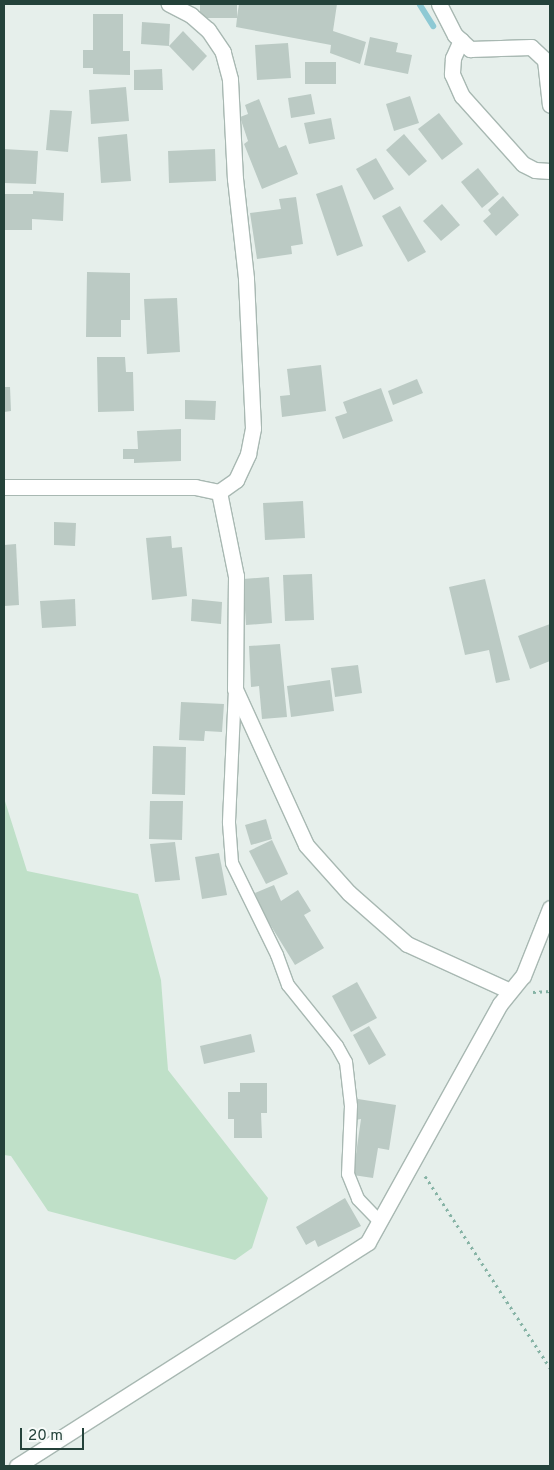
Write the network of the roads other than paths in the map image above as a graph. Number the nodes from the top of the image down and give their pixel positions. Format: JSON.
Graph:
{"nodes":[{"id":1,"x":169,"y":4,"type":"edge"},
{"id":2,"x":439,"y":4,"type":"edge"},
{"id":3,"x":461,"y":40,"type":"junction"},
{"id":4,"x":550,"y":105,"type":"edge"},
{"id":5,"x":550,"y":171,"type":"edge"},
{"id":6,"x":4,"y":487,"type":"edge"},
{"id":7,"x":219,"y":492,"type":"junction"},
{"id":8,"x":235,"y":690,"type":"junction"},
{"id":9,"x":550,"y":908,"type":"edge"},
{"id":10,"x":510,"y":991,"type":"junction"},
{"id":11,"x":379,"y":1221,"type":"junction"},
{"id":12,"x":17,"y":1466,"type":"edge"}],
"edges":[{"from":1,"to":7,"type":"street"},
{"from":2,"to":3,"type":"street"},
{"from":3,"to":4,"type":"street"},
{"from":3,"to":5,"type":"street"},
{"from":6,"to":7,"type":"street"},
{"from":7,"to":8,"type":"street"},
{"from":8,"to":10,"type":"street"},
{"from":8,"to":11,"type":"lane"},
{"from":9,"to":10,"type":"street"},
{"from":10,"to":11,"type":"street"},
{"from":11,"to":12,"type":"street"}]}
